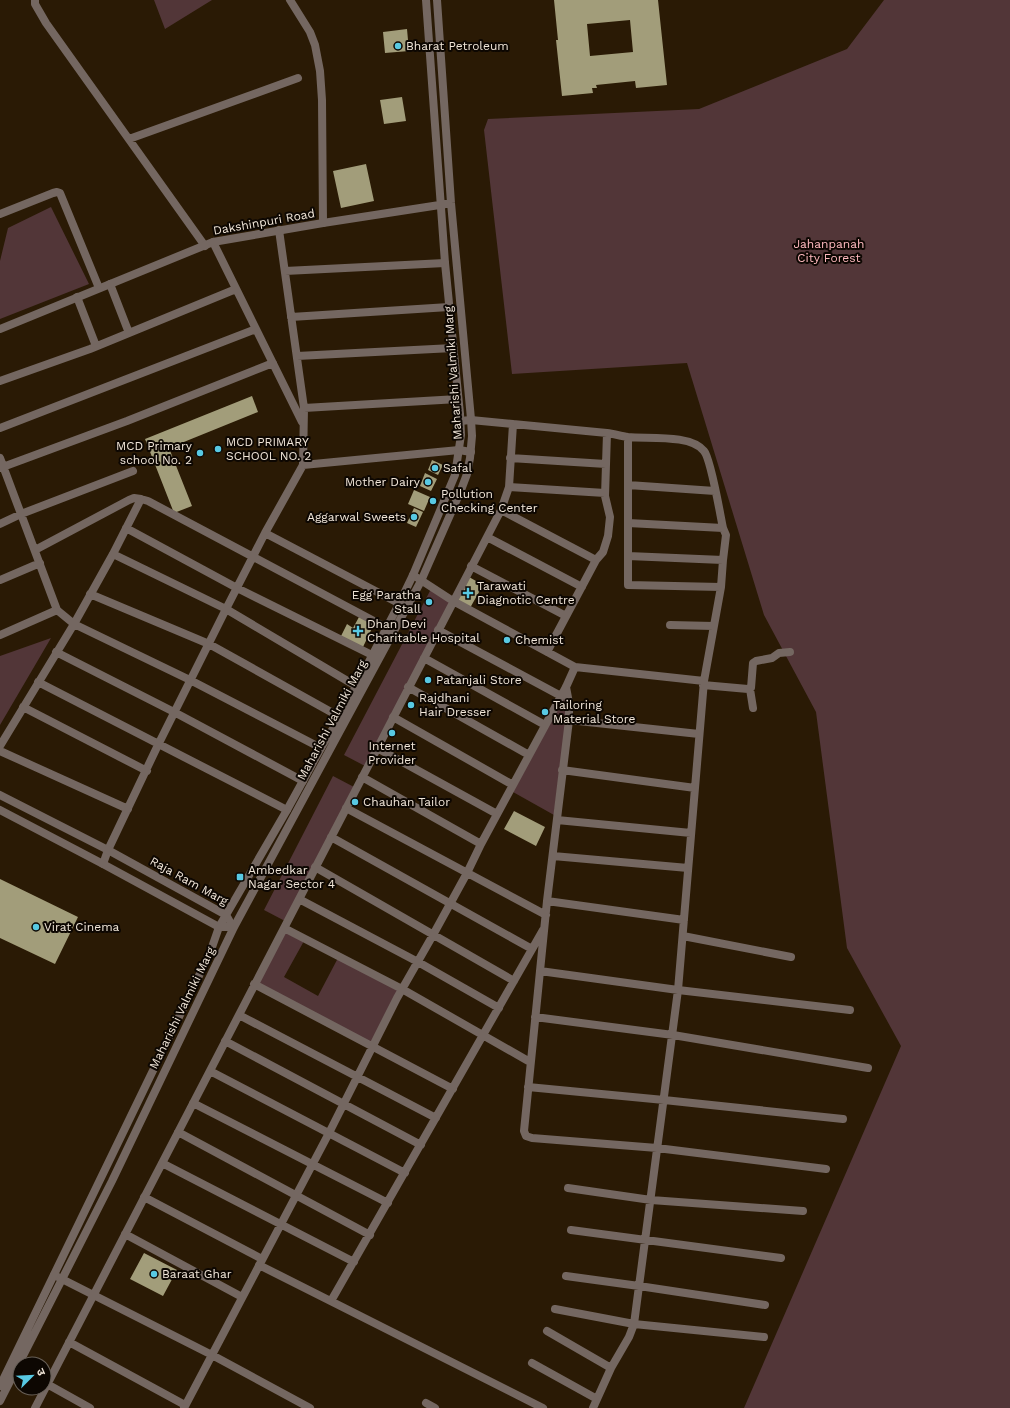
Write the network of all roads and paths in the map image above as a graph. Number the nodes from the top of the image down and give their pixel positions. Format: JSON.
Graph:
{"nodes":[{"id":1,"x":35,"y":0,"type":"edge"},
{"id":2,"x":290,"y":0,"type":"edge"},
{"id":3,"x":426,"y":0,"type":"edge"},
{"id":4,"x":437,"y":0,"type":"edge"},
{"id":5,"x":298,"y":78,"type":"dead end"},
{"id":6,"x":129,"y":139,"type":"junction"},
{"id":7,"x":451,"y":203,"type":"junction"},
{"id":8,"x":440,"y":204,"type":"junction"},
{"id":9,"x":0,"y":214,"type":"edge"},
{"id":10,"x":323,"y":223,"type":"junction"},
{"id":11,"x":279,"y":230,"type":"junction"},
{"id":12,"x":209,"y":244,"type":"junction"},
{"id":13,"x":445,"y":263,"type":"junction"},
{"id":14,"x":285,"y":271,"type":"junction"},
{"id":15,"x":110,"y":284,"type":"junction"},
{"id":16,"x":99,"y":288,"type":"junction"},
{"id":17,"x":236,"y":288,"type":"junction"},
{"id":18,"x":77,"y":297,"type":"junction"},
{"id":19,"x":449,"y":307,"type":"junction"},
{"id":20,"x":291,"y":317,"type":"junction"},
{"id":21,"x":0,"y":329,"type":"edge"},
{"id":22,"x":256,"y":329,"type":"junction"},
{"id":23,"x":129,"y":333,"type":"junction"},
{"id":24,"x":96,"y":346,"type":"junction"},
{"id":25,"x":453,"y":348,"type":"junction"},
{"id":26,"x":297,"y":356,"type":"junction"},
{"id":27,"x":273,"y":363,"type":"junction"},
{"id":28,"x":0,"y":381,"type":"edge"},
{"id":29,"x":458,"y":399,"type":"junction"},
{"id":30,"x":304,"y":408,"type":"junction"},
{"id":31,"x":471,"y":420,"type":"junction"},
{"id":32,"x":460,"y":421,"type":"junction"},
{"id":33,"x":513,"y":424,"type":"junction"},
{"id":34,"x":303,"y":425,"type":"junction"},
{"id":35,"x":0,"y":428,"type":"edge"},
{"id":36,"x":607,"y":433,"type":"junction"},
{"id":37,"x":628,"y":437,"type":"junction"},
{"id":38,"x":459,"y":450,"type":"junction"},
{"id":39,"x":471,"y":452,"type":"junction"},
{"id":40,"x":0,"y":458,"type":"edge"},
{"id":41,"x":510,"y":458,"type":"junction"},
{"id":42,"x":606,"y":464,"type":"junction"},
{"id":43,"x":303,"y":465,"type":"junction"},
{"id":44,"x":2,"y":467,"type":"edge"},
{"id":45,"x":133,"y":471,"type":"dead end"},
{"id":46,"x":628,"y":485,"type":"junction"},
{"id":47,"x":508,"y":487,"type":"junction"},
{"id":48,"x":715,"y":491,"type":"junction"},
{"id":49,"x":605,"y":493,"type":"junction"},
{"id":50,"x":141,"y":499,"type":"junction"},
{"id":51,"x":501,"y":510,"type":"junction"},
{"id":52,"x":21,"y":514,"type":"junction"},
{"id":53,"x":628,"y":523,"type":"junction"},
{"id":54,"x":0,"y":524,"type":"edge"},
{"id":55,"x":126,"y":528,"type":"junction"},
{"id":56,"x":723,"y":528,"type":"junction"},
{"id":57,"x":265,"y":533,"type":"junction"},
{"id":58,"x":487,"y":537,"type":"junction"},
{"id":59,"x":35,"y":550,"type":"junction"},
{"id":60,"x":113,"y":554,"type":"junction"},
{"id":61,"x":628,"y":556,"type":"junction"},
{"id":62,"x":253,"y":557,"type":"junction"},
{"id":63,"x":596,"y":560,"type":"junction"},
{"id":64,"x":723,"y":560,"type":"junction"},
{"id":65,"x":40,"y":563,"type":"junction"},
{"id":66,"x":471,"y":566,"type":"junction"},
{"id":67,"x":413,"y":575,"type":"junction"},
{"id":68,"x":0,"y":580,"type":"edge"},
{"id":69,"x":421,"y":581,"type":"junction"},
{"id":70,"x":582,"y":587,"type":"junction"},
{"id":71,"x":721,"y":587,"type":"junction"},
{"id":72,"x":237,"y":588,"type":"junction"},
{"id":73,"x":90,"y":594,"type":"junction"},
{"id":74,"x":453,"y":601,"type":"junction"},
{"id":75,"x":403,"y":606,"type":"junction"},
{"id":76,"x":226,"y":609,"type":"junction"},
{"id":77,"x":57,"y":610,"type":"junction"},
{"id":78,"x":566,"y":616,"type":"junction"},
{"id":79,"x":74,"y":624,"type":"junction"},
{"id":80,"x":670,"y":625,"type":"dead end"},
{"id":81,"x":714,"y":626,"type":"junction"},
{"id":82,"x":387,"y":628,"type":"junction"},
{"id":83,"x":438,"y":630,"type":"junction"},
{"id":84,"x":0,"y":636,"type":"edge"},
{"id":85,"x":209,"y":644,"type":"junction"},
{"id":86,"x":56,"y":652,"type":"junction"},
{"id":87,"x":547,"y":652,"type":"junction"},
{"id":88,"x":790,"y":652,"type":"dead end"},
{"id":89,"x":372,"y":655,"type":"junction"},
{"id":90,"x":424,"y":658,"type":"junction"},
{"id":91,"x":575,"y":667,"type":"junction"},
{"id":92,"x":190,"y":680,"type":"junction"},
{"id":93,"x":38,"y":682,"type":"junction"},
{"id":94,"x":704,"y":683,"type":"junction"},
{"id":95,"x":356,"y":686,"type":"junction"},
{"id":96,"x":408,"y":687,"type":"junction"},
{"id":97,"x":566,"y":687,"type":"junction"},
{"id":98,"x":750,"y":689,"type":"junction"},
{"id":99,"x":561,"y":696,"type":"junction"},
{"id":100,"x":23,"y":707,"type":"junction"},
{"id":101,"x":753,"y":708,"type":"dead end"},
{"id":102,"x":174,"y":712,"type":"junction"},
{"id":103,"x":340,"y":717,"type":"junction"},
{"id":104,"x":393,"y":717,"type":"junction"},
{"id":105,"x":569,"y":720,"type":"junction"},
{"id":106,"x":545,"y":725,"type":"junction"},
{"id":107,"x":699,"y":734,"type":"junction"},
{"id":108,"x":158,"y":745,"type":"junction"},
{"id":109,"x":0,"y":746,"type":"edge"},
{"id":110,"x":321,"y":748,"type":"junction"},
{"id":111,"x":377,"y":748,"type":"junction"},
{"id":112,"x":0,"y":751,"type":"edge"},
{"id":113,"x":529,"y":755,"type":"junction"},
{"id":114,"x":562,"y":770,"type":"junction"},
{"id":115,"x":147,"y":771,"type":"junction"},
{"id":116,"x":362,"y":777,"type":"junction"},
{"id":117,"x":303,"y":781,"type":"junction"},
{"id":118,"x":513,"y":785,"type":"junction"},
{"id":119,"x":695,"y":788,"type":"junction"},
{"id":120,"x":0,"y":796,"type":"edge"},
{"id":121,"x":346,"y":808,"type":"junction"},
{"id":122,"x":128,"y":809,"type":"junction"},
{"id":123,"x":0,"y":810,"type":"edge"},
{"id":124,"x":287,"y":810,"type":"junction"},
{"id":125,"x":497,"y":814,"type":"junction"},
{"id":126,"x":557,"y":820,"type":"junction"},
{"id":127,"x":691,"y":833,"type":"junction"},
{"id":128,"x":331,"y":837,"type":"junction"},
{"id":129,"x":481,"y":844,"type":"junction"},
{"id":130,"x":108,"y":850,"type":"junction"},
{"id":131,"x":553,"y":856,"type":"junction"},
{"id":132,"x":103,"y":864,"type":"junction"},
{"id":133,"x":315,"y":867,"type":"junction"},
{"id":134,"x":688,"y":868,"type":"junction"},
{"id":135,"x":467,"y":873,"type":"junction"},
{"id":136,"x":299,"y":899,"type":"junction"},
{"id":137,"x":547,"y":901,"type":"junction"},
{"id":138,"x":450,"y":903,"type":"junction"},
{"id":139,"x":226,"y":915,"type":"junction"},
{"id":140,"x":546,"y":916,"type":"junction"},
{"id":141,"x":684,"y":920,"type":"junction"},
{"id":142,"x":219,"y":927,"type":"junction"},
{"id":143,"x":234,"y":927,"type":"junction"},
{"id":144,"x":545,"y":927,"type":"junction"},
{"id":145,"x":284,"y":928,"type":"junction"},
{"id":146,"x":433,"y":935,"type":"junction"},
{"id":147,"x":683,"y":936,"type":"junction"},
{"id":148,"x":532,"y":949,"type":"junction"},
{"id":149,"x":791,"y":957,"type":"dead end"},
{"id":150,"x":418,"y":962,"type":"junction"},
{"id":151,"x":540,"y":971,"type":"junction"},
{"id":152,"x":514,"y":981,"type":"junction"},
{"id":153,"x":254,"y":984,"type":"junction"},
{"id":154,"x":402,"y":989,"type":"junction"},
{"id":155,"x":678,"y":990,"type":"junction"},
{"id":156,"x":499,"y":1008,"type":"junction"},
{"id":157,"x":850,"y":1010,"type":"dead end"},
{"id":158,"x":239,"y":1014,"type":"junction"},
{"id":159,"x":535,"y":1017,"type":"junction"},
{"id":160,"x":484,"y":1035,"type":"junction"},
{"id":161,"x":673,"y":1035,"type":"junction"},
{"id":162,"x":225,"y":1041,"type":"junction"},
{"id":163,"x":373,"y":1046,"type":"junction"},
{"id":164,"x":530,"y":1062,"type":"junction"},
{"id":165,"x":868,"y":1068,"type":"dead end"},
{"id":166,"x":210,"y":1071,"type":"junction"},
{"id":167,"x":357,"y":1077,"type":"junction"},
{"id":168,"x":528,"y":1086,"type":"junction"},
{"id":169,"x":453,"y":1089,"type":"junction"},
{"id":170,"x":664,"y":1100,"type":"junction"},
{"id":171,"x":193,"y":1103,"type":"junction"},
{"id":172,"x":344,"y":1104,"type":"junction"},
{"id":173,"x":436,"y":1118,"type":"junction"},
{"id":174,"x":843,"y":1119,"type":"dead end"},
{"id":175,"x":178,"y":1132,"type":"junction"},
{"id":176,"x":330,"y":1133,"type":"junction"},
{"id":177,"x":421,"y":1145,"type":"junction"},
{"id":178,"x":657,"y":1148,"type":"junction"},
{"id":179,"x":162,"y":1163,"type":"junction"},
{"id":180,"x":312,"y":1164,"type":"junction"},
{"id":181,"x":826,"y":1169,"type":"dead end"},
{"id":182,"x":405,"y":1173,"type":"junction"},
{"id":183,"x":568,"y":1188,"type":"dead end"},
{"id":184,"x":296,"y":1195,"type":"junction"},
{"id":185,"x":144,"y":1197,"type":"junction"},
{"id":186,"x":651,"y":1200,"type":"junction"},
{"id":187,"x":388,"y":1203,"type":"junction"},
{"id":188,"x":803,"y":1211,"type":"dead end"},
{"id":189,"x":281,"y":1224,"type":"junction"},
{"id":190,"x":571,"y":1230,"type":"dead end"},
{"id":191,"x":125,"y":1234,"type":"junction"},
{"id":192,"x":370,"y":1235,"type":"junction"},
{"id":193,"x":645,"y":1239,"type":"junction"},
{"id":194,"x":781,"y":1258,"type":"dead end"},
{"id":195,"x":260,"y":1262,"type":"junction"},
{"id":196,"x":354,"y":1262,"type":"junction"},
{"id":197,"x":54,"y":1275,"type":"junction"},
{"id":198,"x":566,"y":1276,"type":"dead end"},
{"id":199,"x":62,"y":1279,"type":"junction"},
{"id":200,"x":639,"y":1286,"type":"junction"},
{"id":201,"x":94,"y":1294,"type":"junction"},
{"id":202,"x":242,"y":1297,"type":"junction"},
{"id":203,"x":331,"y":1301,"type":"junction"},
{"id":204,"x":765,"y":1305,"type":"dead end"},
{"id":205,"x":555,"y":1310,"type":"dead end"},
{"id":206,"x":634,"y":1324,"type":"junction"},
{"id":207,"x":547,"y":1331,"type":"dead end"},
{"id":208,"x":764,"y":1336,"type":"dead end"},
{"id":209,"x":69,"y":1342,"type":"junction"},
{"id":210,"x":212,"y":1355,"type":"junction"},
{"id":211,"x":532,"y":1363,"type":"dead end"},
{"id":212,"x":611,"y":1368,"type":"junction"},
{"id":213,"x":52,"y":1374,"type":"edge"},
{"id":214,"x":0,"y":1386,"type":"edge"},
{"id":215,"x":52,"y":1387,"type":"edge"},
{"id":216,"x":41,"y":1396,"type":"edge"},
{"id":217,"x":597,"y":1399,"type":"junction"},
{"id":218,"x":0,"y":1401,"type":"edge"},
{"id":219,"x":426,"y":1404,"type":"dead end"},
{"id":220,"x":184,"y":1407,"type":"edge"},
{"id":221,"x":35,"y":1408,"type":"edge"},
{"id":222,"x":90,"y":1408,"type":"edge"},
{"id":223,"x":310,"y":1408,"type":"edge"},
{"id":224,"x":435,"y":1408,"type":"edge"},
{"id":225,"x":543,"y":1408,"type":"edge"},
{"id":226,"x":593,"y":1408,"type":"edge"}],
"edges":[{"from":1,"to":6,"type":"street"},
{"from":2,"to":10,"type":"street"},
{"from":3,"to":8,"type":"street","name":"Maharishi Valmiki Marg"},
{"from":4,"to":7,"type":"street","name":"Maharishi Valmiki Marg"},
{"from":5,"to":6,"type":"street"},
{"from":6,"to":12,"type":"street"},
{"from":7,"to":8,"type":"street","name":"Dakshinpuri Road"},
{"from":7,"to":31,"type":"street","name":"Maharishi Valmiki Marg"},
{"from":8,"to":10,"type":"street","name":"Dakshinpuri Road"},
{"from":8,"to":13,"type":"street","name":"Maharishi Valmiki Marg"},
{"from":9,"to":16,"type":"street"},
{"from":10,"to":11,"type":"street","name":"Dakshinpuri Road"},
{"from":11,"to":12,"type":"street","name":"Dakshinpuri Road"},
{"from":11,"to":14,"type":"street"},
{"from":12,"to":15,"type":"street","name":"Dakshinpuri Road"},
{"from":12,"to":17,"type":"street"},
{"from":13,"to":14,"type":"street"},
{"from":13,"to":19,"type":"street","name":"Maharishi Valmiki Marg"},
{"from":14,"to":20,"type":"street"},
{"from":15,"to":16,"type":"street","name":"Dakshinpuri Road"},
{"from":15,"to":23,"type":"street"},
{"from":16,"to":18,"type":"street","name":"Dakshinpuri Road"},
{"from":17,"to":22,"type":"street"},
{"from":17,"to":23,"type":"street"},
{"from":18,"to":21,"type":"street","name":"Dakshinpuri Road"},
{"from":18,"to":24,"type":"street"},
{"from":19,"to":20,"type":"street"},
{"from":19,"to":25,"type":"street","name":"Maharishi Valmiki Marg"},
{"from":20,"to":26,"type":"street"},
{"from":22,"to":27,"type":"street"},
{"from":22,"to":35,"type":"street"},
{"from":23,"to":24,"type":"street"},
{"from":24,"to":28,"type":"street"},
{"from":25,"to":26,"type":"street"},
{"from":25,"to":29,"type":"street","name":"Maharishi Valmiki Marg"},
{"from":26,"to":30,"type":"street"},
{"from":27,"to":34,"type":"street"},
{"from":27,"to":44,"type":"street"},
{"from":29,"to":30,"type":"street"},
{"from":29,"to":32,"type":"street","name":"Maharishi Valmiki Marg"},
{"from":30,"to":34,"type":"street"},
{"from":31,"to":32,"type":"street"},
{"from":31,"to":33,"type":"street"},
{"from":31,"to":39,"type":"street","name":"Maharishi Valmiki Marg"},
{"from":32,"to":38,"type":"street","name":"Maharishi Valmiki Marg"},
{"from":33,"to":36,"type":"street"},
{"from":33,"to":41,"type":"street"},
{"from":34,"to":43,"type":"street"},
{"from":36,"to":37,"type":"street"},
{"from":36,"to":42,"type":"street"},
{"from":37,"to":46,"type":"street"},
{"from":37,"to":48,"type":"street"},
{"from":38,"to":39,"type":"street"},
{"from":38,"to":43,"type":"street"},
{"from":38,"to":67,"type":"street","name":"Maharishi Valmiki Marg"},
{"from":39,"to":69,"type":"street","name":"Maharishi Valmiki Marg"},
{"from":40,"to":44,"type":"street"},
{"from":41,"to":42,"type":"street"},
{"from":41,"to":47,"type":"street"},
{"from":42,"to":49,"type":"street"},
{"from":43,"to":57,"type":"street"},
{"from":44,"to":52,"type":"street"},
{"from":45,"to":52,"type":"street"},
{"from":46,"to":48,"type":"street"},
{"from":46,"to":53,"type":"street"},
{"from":47,"to":49,"type":"street"},
{"from":47,"to":51,"type":"street"},
{"from":48,"to":56,"type":"street"},
{"from":49,"to":63,"type":"street"},
{"from":50,"to":55,"type":"street"},
{"from":50,"to":59,"type":"street"},
{"from":50,"to":62,"type":"street"},
{"from":51,"to":58,"type":"street"},
{"from":51,"to":63,"type":"street"},
{"from":52,"to":54,"type":"street"},
{"from":52,"to":59,"type":"street"},
{"from":53,"to":56,"type":"street"},
{"from":53,"to":61,"type":"street"},
{"from":55,"to":60,"type":"street"},
{"from":55,"to":72,"type":"street"},
{"from":56,"to":64,"type":"street"},
{"from":57,"to":62,"type":"street"},
{"from":57,"to":75,"type":"street"},
{"from":58,"to":66,"type":"street"},
{"from":58,"to":70,"type":"street"},
{"from":59,"to":65,"type":"street"},
{"from":60,"to":73,"type":"street"},
{"from":60,"to":76,"type":"street"},
{"from":61,"to":64,"type":"street"},
{"from":61,"to":71,"type":"street"},
{"from":62,"to":72,"type":"street"},
{"from":62,"to":82,"type":"street"},
{"from":63,"to":70,"type":"street"},
{"from":64,"to":71,"type":"street"},
{"from":65,"to":68,"type":"street"},
{"from":65,"to":77,"type":"street"},
{"from":66,"to":74,"type":"street"},
{"from":66,"to":78,"type":"street"},
{"from":67,"to":69,"type":"street"},
{"from":67,"to":75,"type":"street","name":"Maharishi Valmiki Marg"},
{"from":69,"to":74,"type":"street"},
{"from":69,"to":75,"type":"street","name":"Maharishi Valmiki Marg"},
{"from":70,"to":78,"type":"street"},
{"from":71,"to":81,"type":"street"},
{"from":72,"to":76,"type":"street"},
{"from":72,"to":89,"type":"street"},
{"from":73,"to":79,"type":"street"},
{"from":73,"to":85,"type":"street"},
{"from":74,"to":83,"type":"street"},
{"from":74,"to":87,"type":"street"},
{"from":75,"to":82,"type":"street","name":"Maharishi Valmiki Marg"},
{"from":75,"to":143,"type":"street","name":"Maharishi Valmiki Marg"},
{"from":76,"to":85,"type":"street"},
{"from":76,"to":95,"type":"street"},
{"from":77,"to":79,"type":"street"},
{"from":77,"to":84,"type":"street"},
{"from":78,"to":87,"type":"street"},
{"from":79,"to":86,"type":"street"},
{"from":79,"to":92,"type":"street"},
{"from":80,"to":81,"type":"street"},
{"from":81,"to":94,"type":"street"},
{"from":82,"to":89,"type":"street","name":"Maharishi Valmiki Marg"},
{"from":83,"to":90,"type":"street"},
{"from":83,"to":99,"type":"street"},
{"from":85,"to":92,"type":"street"},
{"from":85,"to":103,"type":"street"},
{"from":86,"to":93,"type":"street"},
{"from":86,"to":102,"type":"street"},
{"from":87,"to":91,"type":"street"},
{"from":88,"to":98,"type":"street"},
{"from":89,"to":95,"type":"street","name":"Maharishi Valmiki Marg"},
{"from":90,"to":96,"type":"street"},
{"from":90,"to":106,"type":"street"},
{"from":91,"to":94,"type":"street"},
{"from":91,"to":97,"type":"street"},
{"from":92,"to":102,"type":"street"},
{"from":92,"to":110,"type":"street"},
{"from":93,"to":100,"type":"street"},
{"from":93,"to":108,"type":"street"},
{"from":94,"to":98,"type":"street"},
{"from":94,"to":107,"type":"street"},
{"from":95,"to":103,"type":"street","name":"Maharishi Valmiki Marg"},
{"from":96,"to":104,"type":"street"},
{"from":96,"to":113,"type":"street"},
{"from":97,"to":99,"type":"street"},
{"from":97,"to":105,"type":"street"},
{"from":98,"to":101,"type":"street"},
{"from":99,"to":106,"type":"street"},
{"from":100,"to":109,"type":"street"},
{"from":100,"to":115,"type":"street"},
{"from":102,"to":108,"type":"street"},
{"from":102,"to":117,"type":"street"},
{"from":103,"to":110,"type":"street","name":"Maharishi Valmiki Marg"},
{"from":104,"to":111,"type":"street"},
{"from":104,"to":118,"type":"street"},
{"from":105,"to":107,"type":"street"},
{"from":105,"to":114,"type":"street"},
{"from":106,"to":113,"type":"street"},
{"from":107,"to":119,"type":"street"},
{"from":108,"to":115,"type":"street"},
{"from":108,"to":124,"type":"street"},
{"from":110,"to":117,"type":"street","name":"Maharishi Valmiki Marg"},
{"from":111,"to":116,"type":"street"},
{"from":111,"to":125,"type":"street"},
{"from":112,"to":122,"type":"street"},
{"from":113,"to":118,"type":"street"},
{"from":114,"to":119,"type":"street"},
{"from":114,"to":126,"type":"street"},
{"from":115,"to":122,"type":"street"},
{"from":116,"to":121,"type":"street"},
{"from":116,"to":129,"type":"street"},
{"from":117,"to":124,"type":"street","name":"Maharishi Valmiki Marg"},
{"from":118,"to":125,"type":"street"},
{"from":119,"to":127,"type":"street"},
{"from":120,"to":130,"type":"street","name":"Raja Ram Marg"},
{"from":121,"to":128,"type":"street"},
{"from":121,"to":135,"type":"street"},
{"from":122,"to":130,"type":"street"},
{"from":123,"to":132,"type":"street"},
{"from":124,"to":139,"type":"street","name":"Maharishi Valmiki Marg"},
{"from":125,"to":129,"type":"street"},
{"from":126,"to":127,"type":"street"},
{"from":126,"to":131,"type":"street"},
{"from":127,"to":134,"type":"street"},
{"from":128,"to":133,"type":"street"},
{"from":128,"to":138,"type":"street"},
{"from":129,"to":135,"type":"street"},
{"from":130,"to":132,"type":"street"},
{"from":130,"to":139,"type":"street","name":"Raja Ram Marg"},
{"from":131,"to":134,"type":"street"},
{"from":131,"to":137,"type":"street"},
{"from":132,"to":142,"type":"street"},
{"from":133,"to":136,"type":"street"},
{"from":133,"to":146,"type":"street"},
{"from":134,"to":141,"type":"street"},
{"from":135,"to":138,"type":"street"},
{"from":135,"to":140,"type":"street"},
{"from":136,"to":145,"type":"street"},
{"from":136,"to":150,"type":"street"},
{"from":137,"to":140,"type":"street"},
{"from":137,"to":141,"type":"street"},
{"from":138,"to":146,"type":"street"},
{"from":138,"to":148,"type":"street"},
{"from":139,"to":142,"type":"street","name":"Maharishi Valmiki Marg"},
{"from":139,"to":143,"type":"street","name":"Raja Ram Marg"},
{"from":140,"to":144,"type":"street"},
{"from":141,"to":147,"type":"street"},
{"from":142,"to":143,"type":"street"},
{"from":142,"to":197,"type":"street","name":"Maharishi Valmiki Marg"},
{"from":143,"to":199,"type":"street","name":"Maharishi Valmiki Marg"},
{"from":144,"to":148,"type":"street"},
{"from":144,"to":151,"type":"street"},
{"from":145,"to":153,"type":"street"},
{"from":145,"to":154,"type":"street"},
{"from":146,"to":150,"type":"street"},
{"from":146,"to":152,"type":"street"},
{"from":147,"to":149,"type":"street"},
{"from":147,"to":155,"type":"street"},
{"from":148,"to":152,"type":"street"},
{"from":150,"to":154,"type":"street"},
{"from":150,"to":156,"type":"street"},
{"from":151,"to":155,"type":"street"},
{"from":151,"to":159,"type":"street"},
{"from":152,"to":156,"type":"street"},
{"from":153,"to":158,"type":"street"},
{"from":153,"to":163,"type":"street"},
{"from":154,"to":160,"type":"street"},
{"from":154,"to":163,"type":"street"},
{"from":155,"to":157,"type":"street"},
{"from":155,"to":161,"type":"street"},
{"from":156,"to":160,"type":"street"},
{"from":158,"to":162,"type":"street"},
{"from":158,"to":167,"type":"street"},
{"from":159,"to":161,"type":"street"},
{"from":159,"to":164,"type":"street"},
{"from":160,"to":164,"type":"street"},
{"from":160,"to":169,"type":"street"},
{"from":161,"to":165,"type":"street"},
{"from":161,"to":170,"type":"street"},
{"from":162,"to":166,"type":"street"},
{"from":162,"to":172,"type":"street"},
{"from":163,"to":167,"type":"street"},
{"from":163,"to":169,"type":"street"},
{"from":164,"to":168,"type":"street"},
{"from":166,"to":171,"type":"street"},
{"from":166,"to":176,"type":"street"},
{"from":167,"to":172,"type":"street"},
{"from":167,"to":173,"type":"street"},
{"from":168,"to":170,"type":"street"},
{"from":168,"to":178,"type":"street"},
{"from":169,"to":173,"type":"street"},
{"from":170,"to":174,"type":"street"},
{"from":170,"to":178,"type":"street"},
{"from":171,"to":175,"type":"street"},
{"from":171,"to":180,"type":"street"},
{"from":172,"to":176,"type":"street"},
{"from":172,"to":177,"type":"street"},
{"from":173,"to":177,"type":"street"},
{"from":175,"to":179,"type":"street"},
{"from":175,"to":184,"type":"street"},
{"from":176,"to":180,"type":"street"},
{"from":176,"to":182,"type":"street"},
{"from":177,"to":182,"type":"street"},
{"from":178,"to":181,"type":"street"},
{"from":178,"to":186,"type":"street"},
{"from":179,"to":185,"type":"street"},
{"from":179,"to":189,"type":"street"},
{"from":180,"to":184,"type":"street"},
{"from":180,"to":187,"type":"street"},
{"from":182,"to":187,"type":"street"},
{"from":183,"to":186,"type":"street"},
{"from":184,"to":189,"type":"street"},
{"from":184,"to":192,"type":"street"},
{"from":185,"to":191,"type":"street"},
{"from":185,"to":195,"type":"street"},
{"from":186,"to":188,"type":"street"},
{"from":186,"to":193,"type":"street"},
{"from":187,"to":192,"type":"street"},
{"from":189,"to":195,"type":"street"},
{"from":189,"to":196,"type":"street"},
{"from":190,"to":193,"type":"street"},
{"from":191,"to":201,"type":"street"},
{"from":191,"to":202,"type":"street"},
{"from":192,"to":196,"type":"street"},
{"from":193,"to":194,"type":"street"},
{"from":193,"to":200,"type":"street"},
{"from":195,"to":202,"type":"street"},
{"from":195,"to":203,"type":"street"},
{"from":196,"to":203,"type":"street"},
{"from":197,"to":199,"type":"street"},
{"from":197,"to":214,"type":"street","name":"Maharishi Valmiki Marg"},
{"from":198,"to":200,"type":"street"},
{"from":199,"to":201,"type":"street"},
{"from":199,"to":218,"type":"street","name":"Maharishi Valmiki Marg"},
{"from":200,"to":204,"type":"street"},
{"from":200,"to":206,"type":"street"},
{"from":201,"to":209,"type":"street"},
{"from":201,"to":210,"type":"street"},
{"from":202,"to":210,"type":"street"},
{"from":203,"to":225,"type":"street"},
{"from":205,"to":206,"type":"street"},
{"from":206,"to":208,"type":"street"},
{"from":206,"to":212,"type":"street"},
{"from":207,"to":212,"type":"street"},
{"from":209,"to":213,"type":"street"},
{"from":209,"to":220,"type":"street"},
{"from":210,"to":220,"type":"street"},
{"from":210,"to":223,"type":"street"},
{"from":211,"to":217,"type":"street"},
{"from":212,"to":217,"type":"street"},
{"from":215,"to":222,"type":"street"},
{"from":216,"to":221,"type":"street"},
{"from":217,"to":226,"type":"street"},
{"from":219,"to":224,"type":"street"}]}
